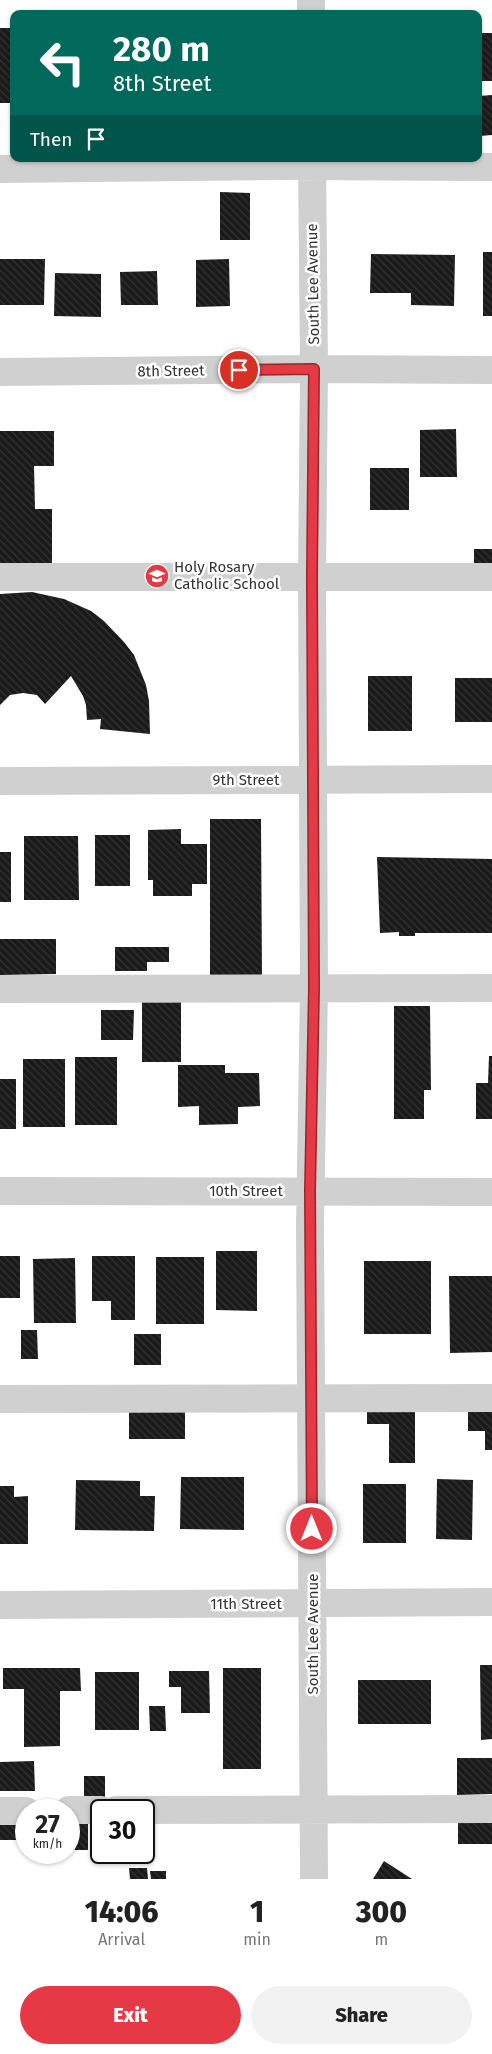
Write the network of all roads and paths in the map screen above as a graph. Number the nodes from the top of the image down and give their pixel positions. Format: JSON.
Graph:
{"nodes":[{"id":1,"x":312,"y":163,"type":"edge"},
{"id":2,"x":492,"y":167,"type":"edge"},
{"id":3,"x":0,"y":168,"type":"edge"},
{"id":4,"x":314,"y":369,"type":"junction"},
{"id":5,"x":492,"y":370,"type":"edge"},
{"id":6,"x":0,"y":372,"type":"edge"},
{"id":7,"x":312,"y":576,"type":"junction"},
{"id":8,"x":0,"y":577,"type":"edge"},
{"id":9,"x":492,"y":577,"type":"edge"},
{"id":10,"x":313,"y":779,"type":"junction"},
{"id":11,"x":492,"y":779,"type":"edge"},
{"id":12,"x":0,"y":781,"type":"edge"},
{"id":13,"x":314,"y":988,"type":"junction"},
{"id":14,"x":492,"y":988,"type":"edge"},
{"id":15,"x":0,"y":989,"type":"edge"},
{"id":16,"x":0,"y":1191,"type":"edge"},
{"id":17,"x":310,"y":1191,"type":"junction"},
{"id":18,"x":492,"y":1192,"type":"edge"},
{"id":19,"x":311,"y":1398,"type":"junction"},
{"id":20,"x":492,"y":1398,"type":"edge"},
{"id":21,"x":0,"y":1399,"type":"edge"},
{"id":22,"x":492,"y":1602,"type":"edge"},
{"id":23,"x":313,"y":1604,"type":"junction"},
{"id":24,"x":0,"y":1605,"type":"edge"},
{"id":25,"x":492,"y":1808,"type":"edge"},
{"id":26,"x":313,"y":1809,"type":"junction"},
{"id":27,"x":155,"y":1810,"type":"edge"},
{"id":28,"x":0,"y":1811,"type":"edge"},
{"id":29,"x":15,"y":1811,"type":"edge"},
{"id":30,"x":314,"y":1879,"type":"edge"}],
"edges":[{"from":1,"to":2,"type":"street"},
{"from":1,"to":3,"type":"street"},
{"from":1,"to":4,"type":"street","name":"South Lee Avenue"},
{"from":4,"to":5,"type":"street","name":"8th Street"},
{"from":4,"to":6,"type":"street","name":"8th Street"},
{"from":4,"to":7,"type":"street","name":"South Lee Avenue"},
{"from":7,"to":8,"type":"street"},
{"from":7,"to":9,"type":"street"},
{"from":7,"to":10,"type":"street","name":"South Lee Avenue"},
{"from":10,"to":11,"type":"street","name":"9th Street"},
{"from":10,"to":12,"type":"street","name":"9th Street"},
{"from":10,"to":13,"type":"street","name":"South Lee Avenue"},
{"from":13,"to":14,"type":"street"},
{"from":13,"to":15,"type":"street"},
{"from":13,"to":17,"type":"street","name":"South Lee Avenue"},
{"from":16,"to":17,"type":"street","name":"10th Street"},
{"from":17,"to":18,"type":"street","name":"10th Street"},
{"from":17,"to":19,"type":"street","name":"South Lee Avenue"},
{"from":19,"to":20,"type":"street"},
{"from":19,"to":21,"type":"street"},
{"from":19,"to":23,"type":"street","name":"South Lee Avenue"},
{"from":22,"to":23,"type":"street","name":"11th Street"},
{"from":23,"to":24,"type":"street","name":"11th Street"},
{"from":23,"to":26,"type":"street","name":"South Lee Avenue"},
{"from":25,"to":26,"type":"street"},
{"from":26,"to":27,"type":"street"},
{"from":26,"to":30,"type":"street","name":"South Lee Avenue"},
{"from":28,"to":29,"type":"street"}]}
